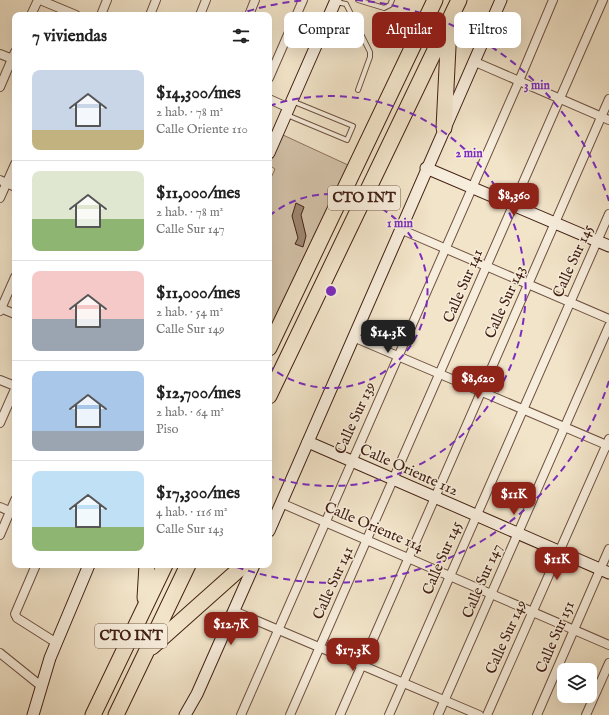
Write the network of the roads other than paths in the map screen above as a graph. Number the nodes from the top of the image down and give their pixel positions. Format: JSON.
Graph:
{"nodes":[{"id":1,"x":39,"y":0,"type":"edge"},
{"id":2,"x":107,"y":0,"type":"edge"},
{"id":3,"x":156,"y":0,"type":"edge"},
{"id":4,"x":206,"y":0,"type":"edge"},
{"id":5,"x":255,"y":0,"type":"edge"},
{"id":6,"x":303,"y":0,"type":"edge"},
{"id":7,"x":335,"y":0,"type":"edge"},
{"id":8,"x":358,"y":0,"type":"edge"},
{"id":9,"x":392,"y":0,"type":"edge"},
{"id":10,"x":435,"y":0,"type":"edge"},
{"id":11,"x":459,"y":0,"type":"edge"},
{"id":12,"x":501,"y":0,"type":"edge"},
{"id":13,"x":553,"y":0,"type":"edge"},
{"id":14,"x":603,"y":0,"type":"edge"},
{"id":15,"x":58,"y":3,"type":"edge"},
{"id":16,"x":33,"y":12,"type":"edge"},
{"id":17,"x":72,"y":12,"type":"edge"},
{"id":18,"x":102,"y":12,"type":"edge"},
{"id":19,"x":151,"y":12,"type":"edge"},
{"id":20,"x":201,"y":12,"type":"edge"},
{"id":21,"x":249,"y":12,"type":"edge"},
{"id":22,"x":451,"y":16,"type":"junction"},
{"id":23,"x":0,"y":54,"type":"edge"},
{"id":24,"x":12,"y":57,"type":"edge"},
{"id":25,"x":12,"y":61,"type":"edge"},
{"id":26,"x":473,"y":62,"type":"junction"},
{"id":27,"x":272,"y":71,"type":"edge"},
{"id":28,"x":519,"y":81,"type":"junction"},
{"id":29,"x":0,"y":87,"type":"edge"},
{"id":30,"x":358,"y":90,"type":"dead end"},
{"id":31,"x":560,"y":99,"type":"junction"},
{"id":32,"x":609,"y":99,"type":"edge"},
{"id":33,"x":272,"y":100,"type":"edge"},
{"id":34,"x":289,"y":107,"type":"junction"},
{"id":35,"x":605,"y":119,"type":"edge"},
{"id":36,"x":444,"y":128,"type":"junction"},
{"id":37,"x":272,"y":146,"type":"edge"},
{"id":38,"x":12,"y":168,"type":"edge"},
{"id":39,"x":426,"y":168,"type":"junction"},
{"id":40,"x":3,"y":182,"type":"edge"},
{"id":41,"x":472,"y":187,"type":"junction"},
{"id":42,"x":0,"y":198,"type":"edge"},
{"id":43,"x":514,"y":205,"type":"junction"},
{"id":44,"x":609,"y":214,"type":"edge"},
{"id":45,"x":556,"y":223,"type":"junction"},
{"id":46,"x":400,"y":229,"type":"junction"},
{"id":47,"x":597,"y":241,"type":"junction"},
{"id":48,"x":609,"y":246,"type":"edge"},
{"id":49,"x":445,"y":248,"type":"junction"},
{"id":50,"x":487,"y":266,"type":"junction"},
{"id":51,"x":12,"y":283,"type":"edge"},
{"id":52,"x":528,"y":284,"type":"junction"},
{"id":53,"x":569,"y":302,"type":"junction"},
{"id":54,"x":0,"y":309,"type":"edge"},
{"id":55,"x":12,"y":313,"type":"edge"},
{"id":56,"x":609,"y":319,"type":"edge"},
{"id":57,"x":609,"y":326,"type":"edge"},
{"id":58,"x":353,"y":337,"type":"junction"},
{"id":59,"x":272,"y":342,"type":"edge"},
{"id":60,"x":398,"y":355,"type":"junction"},
{"id":61,"x":441,"y":373,"type":"junction"},
{"id":62,"x":0,"y":380,"type":"edge"},
{"id":63,"x":12,"y":385,"type":"edge"},
{"id":64,"x":272,"y":390,"type":"edge"},
{"id":65,"x":482,"y":391,"type":"junction"},
{"id":66,"x":12,"y":396,"type":"edge"},
{"id":67,"x":523,"y":408,"type":"junction"},
{"id":68,"x":0,"y":423,"type":"edge"},
{"id":69,"x":564,"y":426,"type":"junction"},
{"id":70,"x":308,"y":442,"type":"junction"},
{"id":71,"x":608,"y":443,"type":"edge"},
{"id":72,"x":352,"y":461,"type":"junction"},
{"id":73,"x":395,"y":480,"type":"junction"},
{"id":74,"x":436,"y":498,"type":"junction"},
{"id":75,"x":281,"y":503,"type":"junction"},
{"id":76,"x":0,"y":507,"type":"edge"},
{"id":77,"x":12,"y":512,"type":"edge"},
{"id":78,"x":12,"y":514,"type":"edge"},
{"id":79,"x":476,"y":515,"type":"junction"},
{"id":80,"x":326,"y":522,"type":"junction"},
{"id":81,"x":272,"y":523,"type":"edge"},
{"id":82,"x":518,"y":533,"type":"junction"},
{"id":83,"x":0,"y":535,"type":"edge"},
{"id":84,"x":368,"y":540,"type":"junction"},
{"id":85,"x":609,"y":549,"type":"edge"},
{"id":86,"x":559,"y":550,"type":"junction"},
{"id":87,"x":410,"y":558,"type":"junction"},
{"id":88,"x":35,"y":568,"type":"edge"},
{"id":89,"x":88,"y":568,"type":"edge"},
{"id":90,"x":147,"y":568,"type":"edge"},
{"id":91,"x":164,"y":568,"type":"edge"},
{"id":92,"x":187,"y":568,"type":"edge"},
{"id":93,"x":241,"y":568,"type":"edge"},
{"id":94,"x":253,"y":568,"type":"edge"},
{"id":95,"x":604,"y":571,"type":"edge"},
{"id":96,"x":450,"y":576,"type":"junction"},
{"id":97,"x":493,"y":594,"type":"junction"},
{"id":98,"x":144,"y":609,"type":"junction"},
{"id":99,"x":234,"y":611,"type":"junction"},
{"id":100,"x":532,"y":612,"type":"junction"},
{"id":101,"x":279,"y":629,"type":"junction"},
{"id":102,"x":573,"y":630,"type":"junction"},
{"id":103,"x":56,"y":642,"type":"junction"},
{"id":104,"x":609,"y":645,"type":"edge"},
{"id":105,"x":320,"y":647,"type":"junction"},
{"id":106,"x":147,"y":651,"type":"junction"},
{"id":107,"x":0,"y":653,"type":"edge"},
{"id":108,"x":609,"y":663,"type":"edge"},
{"id":109,"x":362,"y":665,"type":"junction"},
{"id":110,"x":404,"y":682,"type":"junction"},
{"id":111,"x":42,"y":686,"type":"junction"},
{"id":112,"x":444,"y":700,"type":"junction"},
{"id":113,"x":33,"y":715,"type":"edge"},
{"id":114,"x":93,"y":715,"type":"edge"},
{"id":115,"x":116,"y":715,"type":"edge"},
{"id":116,"x":185,"y":715,"type":"edge"},
{"id":117,"x":241,"y":715,"type":"edge"},
{"id":118,"x":290,"y":715,"type":"edge"},
{"id":119,"x":340,"y":715,"type":"edge"},
{"id":120,"x":389,"y":715,"type":"edge"},
{"id":121,"x":438,"y":715,"type":"edge"},
{"id":122,"x":479,"y":715,"type":"edge"},
{"id":123,"x":487,"y":715,"type":"edge"},
{"id":124,"x":537,"y":715,"type":"edge"},
{"id":125,"x":586,"y":715,"type":"edge"}],
"edges":[{"from":1,"to":15,"type":"street"},
{"from":1,"to":16,"type":"street"},
{"from":2,"to":18,"type":"street"},
{"from":3,"to":19,"type":"street"},
{"from":4,"to":20,"type":"street"},
{"from":5,"to":21,"type":"street"},
{"from":6,"to":27,"type":"street"},
{"from":7,"to":30,"type":"lane"},
{"from":7,"to":34,"type":"main road"},
{"from":8,"to":9,"type":"lane"},
{"from":10,"to":59,"type":"highway","number":"CTO INT"},
{"from":11,"to":22,"type":"highway","number":"CTO INT"},
{"from":12,"to":26,"type":"main road","number":"CTO INT"},
{"from":13,"to":28,"type":"street","name":"Calle Sur 139"},
{"from":14,"to":31,"type":"street","name":"Calle Sur 141"},
{"from":15,"to":17,"type":"street"},
{"from":22,"to":36,"type":"highway"},
{"from":22,"to":64,"type":"highway","number":"CTO INT"},
{"from":23,"to":24,"type":"street"},
{"from":25,"to":29,"type":"street"},
{"from":26,"to":28,"type":"street"},
{"from":26,"to":36,"type":"main road","number":"CTO INT"},
{"from":28,"to":31,"type":"street"},
{"from":28,"to":41,"type":"street","name":"Calle Sur 139"},
{"from":31,"to":35,"type":"street"},
{"from":31,"to":43,"type":"street","name":"Calle Sur 141"},
{"from":32,"to":35,"type":"street","name":"Calle Sur 143"},
{"from":33,"to":34,"type":"street"},
{"from":34,"to":34,"type":"lane"},
{"from":34,"to":37,"type":"main road"},
{"from":35,"to":45,"type":"street","name":"Calle Sur 143"},
{"from":36,"to":39,"type":"main road","number":"CTO INT"},
{"from":38,"to":40,"type":"street"},
{"from":39,"to":41,"type":"main road"},
{"from":39,"to":46,"type":"main road","number":"CTO INT"},
{"from":40,"to":42,"type":"street"},
{"from":41,"to":43,"type":"main road"},
{"from":41,"to":49,"type":"street","name":"Calle Sur 139"},
{"from":43,"to":45,"type":"main road"},
{"from":43,"to":50,"type":"street","name":"Calle Sur 141"},
{"from":44,"to":47,"type":"street","name":"Calle Sur 145"},
{"from":45,"to":47,"type":"main road"},
{"from":45,"to":52,"type":"street","name":"Calle Sur 143"},
{"from":46,"to":49,"type":"street"},
{"from":46,"to":58,"type":"main road","number":"CTO INT"},
{"from":47,"to":48,"type":"main road"},
{"from":47,"to":53,"type":"street","name":"Calle Sur 145"},
{"from":49,"to":50,"type":"street"},
{"from":49,"to":60,"type":"street","name":"Calle Sur 139"},
{"from":50,"to":52,"type":"street"},
{"from":50,"to":61,"type":"street","name":"Calle Sur 141"},
{"from":51,"to":54,"type":"street"},
{"from":52,"to":53,"type":"street"},
{"from":52,"to":65,"type":"street","name":"Calle Sur 143"},
{"from":53,"to":56,"type":"street"},
{"from":53,"to":67,"type":"street","name":"Calle Sur 145"},
{"from":54,"to":55,"type":"street"},
{"from":57,"to":69,"type":"street","name":"Calle Sur 147"},
{"from":58,"to":60,"type":"street"},
{"from":58,"to":70,"type":"main road","number":"CTO INT"},
{"from":60,"to":61,"type":"street"},
{"from":60,"to":72,"type":"street","name":"Calle Sur 139"},
{"from":61,"to":65,"type":"street"},
{"from":61,"to":73,"type":"street","name":"Calle Sur 141"},
{"from":62,"to":63,"type":"street"},
{"from":65,"to":67,"type":"street"},
{"from":65,"to":74,"type":"street","name":"Calle Sur 143"},
{"from":66,"to":68,"type":"street"},
{"from":67,"to":69,"type":"street"},
{"from":67,"to":79,"type":"street","name":"Calle Sur 145"},
{"from":69,"to":71,"type":"street"},
{"from":69,"to":82,"type":"street","name":"Calle Sur 147"},
{"from":70,"to":72,"type":"main road","name":"Calle Oriente 112"},
{"from":70,"to":75,"type":"main road","number":"CTO INT"},
{"from":71,"to":86,"type":"street","name":"Calle Sur 149"},
{"from":72,"to":73,"type":"main road","name":"Calle Oriente 112"},
{"from":72,"to":80,"type":"street","name":"Calle Sur 139"},
{"from":73,"to":74,"type":"main road","name":"Calle Oriente 112"},
{"from":73,"to":84,"type":"street","name":"Calle Sur 141"},
{"from":74,"to":79,"type":"main road","name":"Calle Oriente 112"},
{"from":74,"to":87,"type":"street","name":"Calle Sur 143"},
{"from":75,"to":80,"type":"street","name":"Calle Oriente 114"},
{"from":75,"to":81,"type":"main road","number":"CTO INT"},
{"from":76,"to":77,"type":"street"},
{"from":78,"to":83,"type":"street"},
{"from":79,"to":82,"type":"main road","name":"Calle Oriente 112"},
{"from":79,"to":96,"type":"street","name":"Calle Sur 145"},
{"from":80,"to":84,"type":"street","name":"Calle Oriente 114"},
{"from":80,"to":101,"type":"street","name":"Calle Sur 139"},
{"from":82,"to":86,"type":"main road","name":"Calle Oriente 112"},
{"from":82,"to":97,"type":"street","name":"Calle Sur 147"},
{"from":84,"to":87,"type":"street","name":"Calle Oriente 114"},
{"from":84,"to":105,"type":"street","name":"Calle Sur 141"},
{"from":85,"to":95,"type":"street","name":"Calle Sur 151"},
{"from":86,"to":95,"type":"main road","name":"Calle Oriente 112"},
{"from":86,"to":100,"type":"street","name":"Calle Sur 149"},
{"from":87,"to":96,"type":"street","name":"Calle Oriente 114"},
{"from":87,"to":109,"type":"street","name":"Calle Sur 143"},
{"from":88,"to":103,"type":"street"},
{"from":89,"to":103,"type":"main road"},
{"from":90,"to":98,"type":"highway"},
{"from":91,"to":98,"type":"highway","number":"CTO INT"},
{"from":92,"to":106,"type":"highway","number":"CTO INT"},
{"from":93,"to":106,"type":"highway"},
{"from":94,"to":99,"type":"main road"},
{"from":95,"to":102,"type":"street","name":"Calle Sur 151"},
{"from":96,"to":97,"type":"street","name":"Calle Oriente 114"},
{"from":96,"to":110,"type":"street","name":"Calle Sur 145"},
{"from":97,"to":100,"type":"street","name":"Calle Oriente 114"},
{"from":97,"to":112,"type":"street","name":"Calle Sur 147"},
{"from":98,"to":114,"type":"highway","number":"CTO INT"},
{"from":99,"to":101,"type":"street"},
{"from":99,"to":116,"type":"main road"},
{"from":100,"to":102,"type":"street","name":"Calle Oriente 114"},
{"from":100,"to":123,"type":"street","name":"Calle Sur 149"},
{"from":101,"to":105,"type":"street"},
{"from":101,"to":117,"type":"street","name":"Calle Sur 139"},
{"from":102,"to":104,"type":"street","name":"Calle Oriente 114"},
{"from":102,"to":124,"type":"street","name":"Calle Sur 151"},
{"from":103,"to":111,"type":"main road"},
{"from":105,"to":109,"type":"street"},
{"from":105,"to":118,"type":"street","name":"Calle Sur 141"},
{"from":106,"to":115,"type":"highway","number":"CTO INT"},
{"from":107,"to":111,"type":"street"},
{"from":108,"to":125,"type":"street"},
{"from":109,"to":110,"type":"street"},
{"from":109,"to":119,"type":"street","name":"Calle Sur 143"},
{"from":110,"to":112,"type":"street"},
{"from":110,"to":120,"type":"street","name":"Calle Sur 145"},
{"from":111,"to":113,"type":"main road"},
{"from":112,"to":121,"type":"street","name":"Calle Sur 147"},
{"from":112,"to":122,"type":"street"}]}
